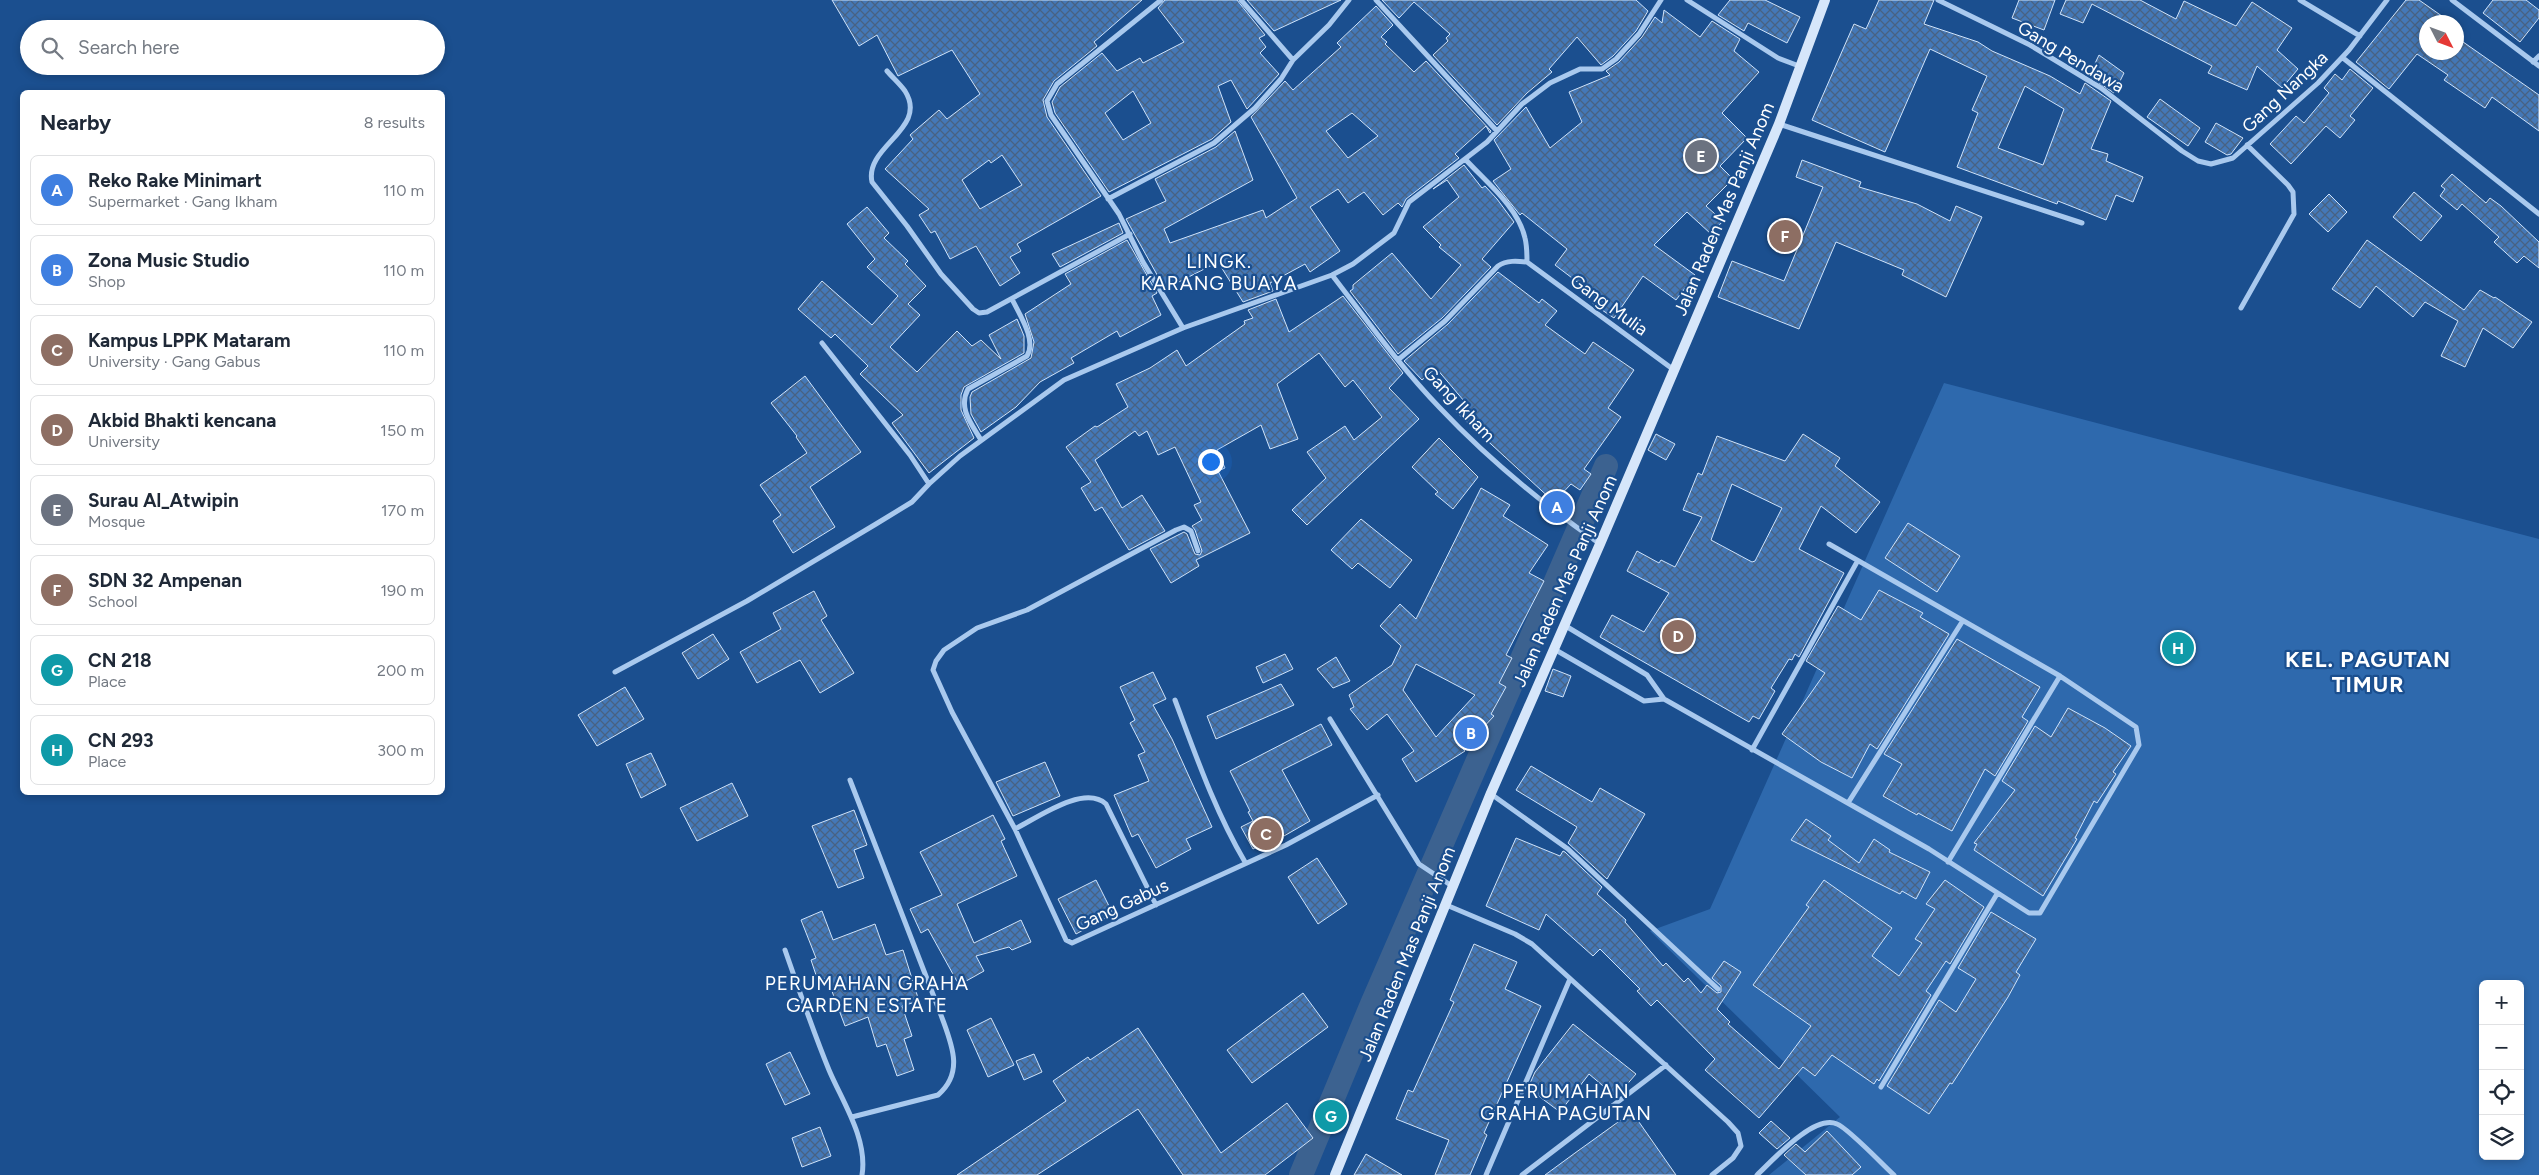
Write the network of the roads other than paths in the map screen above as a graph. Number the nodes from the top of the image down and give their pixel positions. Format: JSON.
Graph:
{"nodes":[{"id":1,"x":1162,"y":0,"type":"edge"},
{"id":2,"x":1241,"y":0,"type":"edge"},
{"id":3,"x":1349,"y":0,"type":"edge"},
{"id":4,"x":1376,"y":0,"type":"edge"},
{"id":5,"x":1661,"y":0,"type":"edge"},
{"id":6,"x":1687,"y":0,"type":"edge"},
{"id":7,"x":1825,"y":0,"type":"edge"},
{"id":8,"x":1938,"y":0,"type":"edge"},
{"id":9,"x":2300,"y":0,"type":"edge"},
{"id":10,"x":2387,"y":0,"type":"edge"},
{"id":11,"x":2452,"y":0,"type":"edge"},
{"id":12,"x":2360,"y":36,"type":"junction"},
{"id":13,"x":2539,"y":56,"type":"edge"},
{"id":14,"x":2343,"y":58,"type":"junction"},
{"id":15,"x":1293,"y":60,"type":"junction"},
{"id":16,"x":2533,"y":62,"type":"junction"},
{"id":17,"x":1799,"y":66,"type":"junction"},
{"id":18,"x":2539,"y":66,"type":"edge"},
{"id":19,"x":887,"y":71,"type":"dead end"},
{"id":20,"x":1779,"y":124,"type":"junction"},
{"id":21,"x":1497,"y":131,"type":"junction"},
{"id":22,"x":2248,"y":145,"type":"junction"},
{"id":23,"x":2182,"y":151,"type":"joint"},
{"id":24,"x":1466,"y":160,"type":"junction"},
{"id":25,"x":1108,"y":199,"type":"junction"},
{"id":26,"x":2539,"y":214,"type":"edge"},
{"id":27,"x":2082,"y":223,"type":"dead end"},
{"id":28,"x":1130,"y":234,"type":"junction"},
{"id":29,"x":1528,"y":262,"type":"junction"},
{"id":30,"x":1332,"y":275,"type":"junction"},
{"id":31,"x":1012,"y":299,"type":"junction"},
{"id":32,"x":2241,"y":308,"type":"dead end"},
{"id":33,"x":1183,"y":328,"type":"junction"},
{"id":34,"x":822,"y":343,"type":"dead end"},
{"id":35,"x":1399,"y":359,"type":"junction"},
{"id":36,"x":1674,"y":370,"type":"junction"},
{"id":37,"x":981,"y":440,"type":"junction"},
{"id":38,"x":929,"y":484,"type":"junction"},
{"id":39,"x":1600,"y":544,"type":"junction"},
{"id":40,"x":1829,"y":544,"type":"dead end"},
{"id":41,"x":1198,"y":551,"type":"dead end"},
{"id":42,"x":1857,"y":562,"type":"junction"},
{"id":43,"x":1962,"y":622,"type":"junction"},
{"id":44,"x":1564,"y":625,"type":"junction"},
{"id":45,"x":1553,"y":648,"type":"junction"},
{"id":46,"x":615,"y":672,"type":"dead end"},
{"id":47,"x":2060,"y":676,"type":"junction"},
{"id":48,"x":1664,"y":699,"type":"junction"},
{"id":49,"x":1175,"y":700,"type":"dead end"},
{"id":50,"x":1330,"y":719,"type":"dead end"},
{"id":51,"x":1752,"y":750,"type":"junction"},
{"id":52,"x":850,"y":780,"type":"dead end"},
{"id":53,"x":1491,"y":793,"type":"junction"},
{"id":54,"x":1378,"y":795,"type":"junction"},
{"id":55,"x":1848,"y":803,"type":"junction"},
{"id":56,"x":1015,"y":829,"type":"junction"},
{"id":57,"x":1245,"y":862,"type":"junction"},
{"id":58,"x":1948,"y":862,"type":"junction"},
{"id":59,"x":1452,"y":886,"type":"junction"},
{"id":60,"x":1997,"y":894,"type":"junction"},
{"id":61,"x":1444,"y":904,"type":"junction"},
{"id":62,"x":1156,"y":905,"type":"junction"},
{"id":63,"x":785,"y":950,"type":"dead end"},
{"id":64,"x":1570,"y":979,"type":"junction"},
{"id":65,"x":1718,"y":988,"type":"dead end"},
{"id":66,"x":1666,"y":1064,"type":"junction"},
{"id":67,"x":1881,"y":1087,"type":"dead end"},
{"id":68,"x":852,"y":1117,"type":"junction"},
{"id":69,"x":862,"y":1175,"type":"edge"},
{"id":70,"x":1335,"y":1175,"type":"edge"},
{"id":71,"x":1486,"y":1175,"type":"edge"},
{"id":72,"x":1522,"y":1175,"type":"edge"},
{"id":73,"x":1712,"y":1175,"type":"edge"},
{"id":74,"x":1756,"y":1175,"type":"edge"},
{"id":75,"x":1894,"y":1175,"type":"edge"}],
"edges":[{"from":1,"to":25,"type":"street"},
{"from":2,"to":15,"type":"street"},
{"from":3,"to":15,"type":"street"},
{"from":4,"to":21,"type":"street"},
{"from":5,"to":21,"type":"street"},
{"from":6,"to":17,"type":"street"},
{"from":7,"to":17,"type":"street","name":"Jalan Raden Mas Panji Anom"},
{"from":8,"to":23,"type":"street","name":"Gang Pendawa"},
{"from":9,"to":12,"type":"street"},
{"from":10,"to":12,"type":"street","name":"Gang Nangka"},
{"from":11,"to":16,"type":"street"},
{"from":12,"to":14,"type":"street","name":"Gang Nangka"},
{"from":13,"to":16,"type":"street"},
{"from":14,"to":22,"type":"street","name":"Gang Nangka"},
{"from":14,"to":26,"type":"street"},
{"from":15,"to":25,"type":"street"},
{"from":16,"to":18,"type":"street"},
{"from":17,"to":20,"type":"street","name":"Jalan Raden Mas Panji Anom"},
{"from":19,"to":31,"type":"street"},
{"from":20,"to":27,"type":"street"},
{"from":20,"to":36,"type":"street","name":"Jalan Raden Mas Panji Anom"},
{"from":21,"to":24,"type":"street"},
{"from":22,"to":23,"type":"street","name":"Gang Nangka"},
{"from":22,"to":32,"type":"street"},
{"from":24,"to":29,"type":"street"},
{"from":24,"to":30,"type":"street"},
{"from":25,"to":28,"type":"street"},
{"from":28,"to":31,"type":"street"},
{"from":28,"to":33,"type":"street"},
{"from":29,"to":35,"type":"street"},
{"from":29,"to":36,"type":"street","name":"Gang Mulia"},
{"from":30,"to":33,"type":"street"},
{"from":30,"to":35,"type":"street","name":"Gang Ikham"},
{"from":31,"to":37,"type":"street"},
{"from":33,"to":37,"type":"street"},
{"from":34,"to":38,"type":"street"},
{"from":35,"to":39,"type":"street","name":"Gang Ikham"},
{"from":36,"to":39,"type":"street","name":"Jalan Raden Mas Panji Anom"},
{"from":37,"to":38,"type":"street"},
{"from":38,"to":46,"type":"street"},
{"from":39,"to":44,"type":"street","name":"Jalan Raden Mas Panji Anom"},
{"from":40,"to":42,"type":"street"},
{"from":41,"to":56,"type":"street","name":"Gang Gabus"},
{"from":42,"to":43,"type":"street"},
{"from":42,"to":51,"type":"street"},
{"from":43,"to":47,"type":"street"},
{"from":43,"to":55,"type":"street"},
{"from":44,"to":45,"type":"street","name":"Jalan Raden Mas Panji Anom"},
{"from":44,"to":48,"type":"street"},
{"from":45,"to":48,"type":"street"},
{"from":45,"to":53,"type":"street","name":"Jalan Raden Mas Panji Anom"},
{"from":47,"to":58,"type":"street"},
{"from":47,"to":60,"type":"street"},
{"from":48,"to":51,"type":"street"},
{"from":49,"to":57,"type":"street"},
{"from":50,"to":54,"type":"street"},
{"from":51,"to":55,"type":"street"},
{"from":52,"to":68,"type":"street"},
{"from":53,"to":59,"type":"street","name":"Jalan Raden Mas Panji Anom"},
{"from":53,"to":65,"type":"street"},
{"from":54,"to":57,"type":"street","name":"Gang Gabus"},
{"from":54,"to":59,"type":"street"},
{"from":55,"to":58,"type":"street"},
{"from":56,"to":62,"type":"street"},
{"from":56,"to":62,"type":"street","name":"Gang Gabus"},
{"from":57,"to":62,"type":"street","name":"Gang Gabus"},
{"from":58,"to":60,"type":"street"},
{"from":59,"to":61,"type":"street","name":"Jalan Raden Mas Panji Anom"},
{"from":60,"to":67,"type":"street"},
{"from":61,"to":64,"type":"street"},
{"from":61,"to":70,"type":"street","name":"Jalan Raden Mas Panji Anom"},
{"from":63,"to":68,"type":"street"},
{"from":64,"to":66,"type":"street"},
{"from":64,"to":71,"type":"street"},
{"from":66,"to":72,"type":"street"},
{"from":66,"to":73,"type":"street"},
{"from":68,"to":69,"type":"street"},
{"from":74,"to":75,"type":"street"}]}
